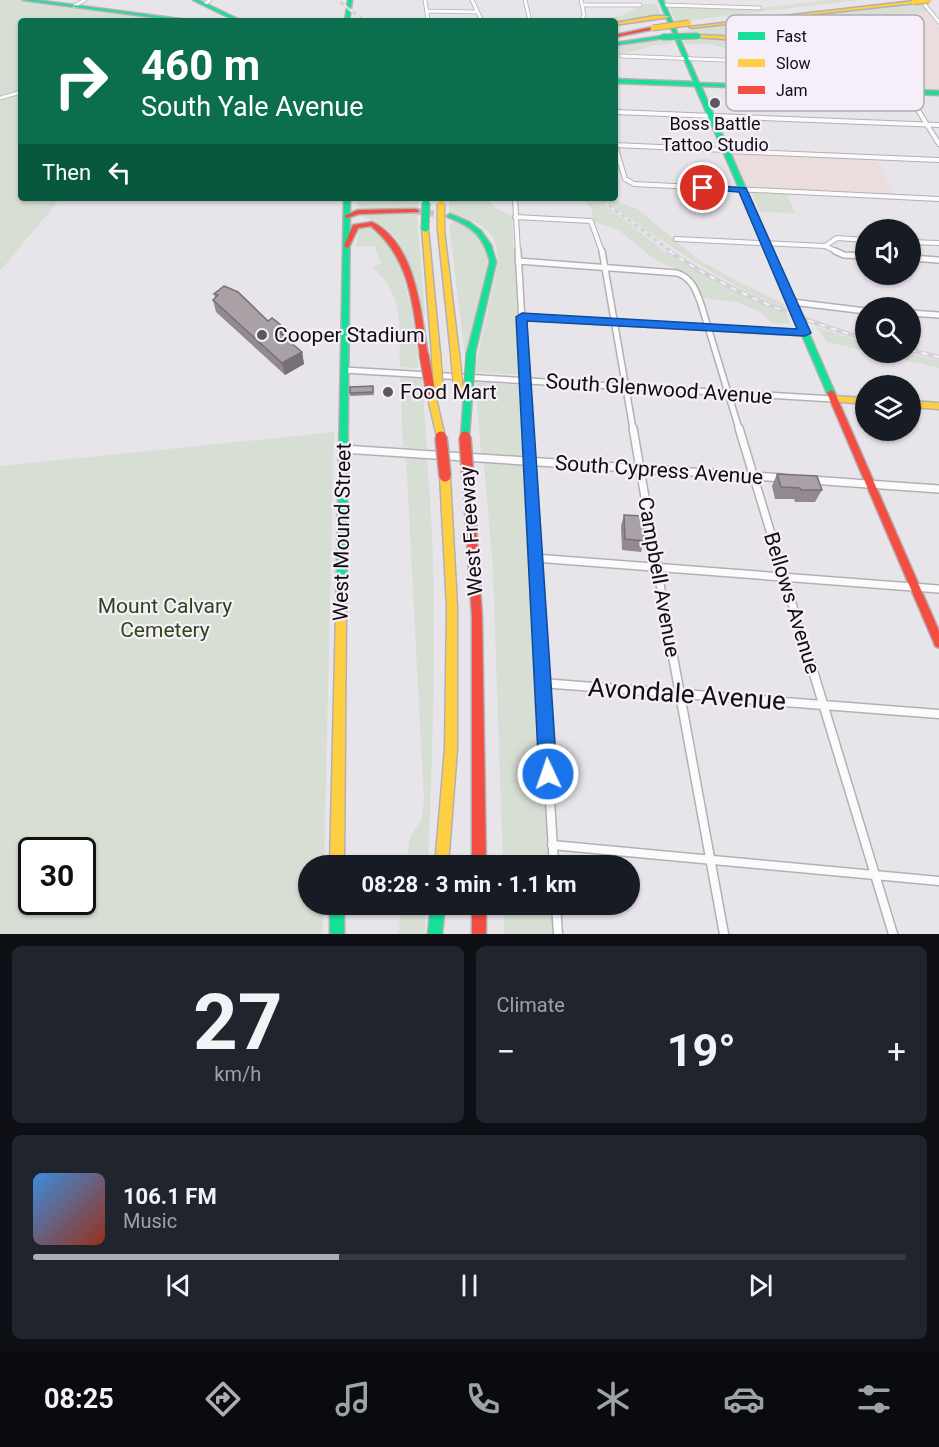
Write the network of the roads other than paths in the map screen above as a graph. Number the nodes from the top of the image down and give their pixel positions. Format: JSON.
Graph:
{"nodes":[{"id":1,"x":25,"y":0,"type":"edge"},
{"id":2,"x":85,"y":0,"type":"edge"},
{"id":3,"x":350,"y":0,"type":"edge"},
{"id":4,"x":425,"y":0,"type":"edge"},
{"id":5,"x":472,"y":0,"type":"edge"},
{"id":6,"x":525,"y":0,"type":"edge"},
{"id":7,"x":581,"y":0,"type":"edge"},
{"id":8,"x":898,"y":0,"type":"edge"},
{"id":9,"x":929,"y":0,"type":"edge"},
{"id":10,"x":203,"y":1,"type":"edge"},
{"id":11,"x":918,"y":1,"type":"edge"},
{"id":12,"x":662,"y":3,"type":"edge"},
{"id":13,"x":582,"y":5,"type":"junction"},
{"id":14,"x":640,"y":5,"type":"dead end"},
{"id":15,"x":74,"y":6,"type":"junction"},
{"id":16,"x":760,"y":8,"type":"dead end"},
{"id":17,"x":427,"y":11,"type":"junction"},
{"id":18,"x":478,"y":12,"type":"junction"},
{"id":19,"x":788,"y":15,"type":"edge"},
{"id":20,"x":801,"y":15,"type":"edge"},
{"id":21,"x":668,"y":16,"type":"junction"},
{"id":22,"x":169,"y":18,"type":"edge"},
{"id":23,"x":234,"y":18,"type":"edge"},
{"id":24,"x":349,"y":18,"type":"edge"},
{"id":25,"x":428,"y":18,"type":"edge"},
{"id":26,"x":481,"y":18,"type":"edge"},
{"id":27,"x":529,"y":18,"type":"edge"},
{"id":28,"x":582,"y":18,"type":"edge"},
{"id":29,"x":939,"y":22,"type":"edge"},
{"id":30,"x":618,"y":23,"type":"edge"},
{"id":31,"x":726,"y":23,"type":"edge"},
{"id":32,"x":726,"y":24,"type":"edge"},
{"id":33,"x":693,"y":28,"type":"junction"},
{"id":34,"x":657,"y":32,"type":"junction"},
{"id":35,"x":618,"y":36,"type":"edge"},
{"id":36,"x":726,"y":38,"type":"edge"},
{"id":37,"x":618,"y":42,"type":"edge"},
{"id":38,"x":621,"y":56,"type":"dead end"},
{"id":39,"x":686,"y":59,"type":"junction"},
{"id":40,"x":726,"y":60,"type":"edge"},
{"id":41,"x":618,"y":81,"type":"edge"},
{"id":42,"x":697,"y":84,"type":"junction"},
{"id":43,"x":726,"y":85,"type":"edge"},
{"id":44,"x":18,"y":93,"type":"edge"},
{"id":45,"x":924,"y":93,"type":"edge"},
{"id":46,"x":939,"y":93,"type":"edge"},
{"id":47,"x":0,"y":98,"type":"edge"},
{"id":48,"x":918,"y":111,"type":"edge"},
{"id":49,"x":618,"y":112,"type":"edge"},
{"id":50,"x":711,"y":116,"type":"junction"},
{"id":51,"x":926,"y":124,"type":"junction"},
{"id":52,"x":939,"y":125,"type":"edge"},
{"id":53,"x":939,"y":144,"type":"edge"},
{"id":54,"x":618,"y":145,"type":"edge"},
{"id":55,"x":726,"y":151,"type":"junction"},
{"id":56,"x":618,"y":156,"type":"edge"},
{"id":57,"x":939,"y":160,"type":"edge"},
{"id":58,"x":743,"y":190,"type":"junction"},
{"id":59,"x":939,"y":199,"type":"edge"},
{"id":60,"x":347,"y":201,"type":"edge"},
{"id":61,"x":426,"y":201,"type":"edge"},
{"id":62,"x":441,"y":201,"type":"edge"},
{"id":63,"x":514,"y":201,"type":"edge"},
{"id":64,"x":416,"y":211,"type":"tunnel mouth"},
{"id":65,"x":346,"y":216,"type":"junction"},
{"id":66,"x":450,"y":216,"type":"tunnel mouth"},
{"id":67,"x":515,"y":217,"type":"junction"},
{"id":68,"x":376,"y":225,"type":"junction"},
{"id":69,"x":676,"y":239,"type":"dead end"},
{"id":70,"x":855,"y":239,"type":"edge"},
{"id":71,"x":921,"y":242,"type":"edge"},
{"id":72,"x":766,"y":243,"type":"junction"},
{"id":73,"x":939,"y":243,"type":"edge"},
{"id":74,"x":346,"y":246,"type":"junction"},
{"id":75,"x":825,"y":246,"type":"junction"},
{"id":76,"x":855,"y":256,"type":"edge"},
{"id":77,"x":921,"y":259,"type":"edge"},
{"id":78,"x":939,"y":260,"type":"edge"},
{"id":79,"x":518,"y":261,"type":"junction"},
{"id":80,"x":605,"y":267,"type":"junction"},
{"id":81,"x":792,"y":302,"type":"junction"},
{"id":82,"x":855,"y":310,"type":"edge"},
{"id":83,"x":921,"y":314,"type":"edge"},
{"id":84,"x":939,"y":315,"type":"edge"},
{"id":85,"x":522,"y":317,"type":"junction"},
{"id":86,"x":614,"y":322,"type":"junction"},
{"id":87,"x":707,"y":327,"type":"junction"},
{"id":88,"x":805,"y":333,"type":"junction"},
{"id":89,"x":430,"y":355,"type":"junction"},
{"id":90,"x":344,"y":370,"type":"junction"},
{"id":91,"x":525,"y":380,"type":"junction"},
{"id":92,"x":625,"y":386,"type":"junction"},
{"id":93,"x":728,"y":393,"type":"junction"},
{"id":94,"x":464,"y":395,"type":"junction"},
{"id":95,"x":833,"y":399,"type":"junction"},
{"id":96,"x":855,"y":400,"type":"edge"},
{"id":97,"x":921,"y":405,"type":"edge"},
{"id":98,"x":939,"y":406,"type":"edge"},
{"id":99,"x":343,"y":448,"type":"junction"},
{"id":100,"x":528,"y":461,"type":"junction"},
{"id":101,"x":640,"y":469,"type":"junction"},
{"id":102,"x":753,"y":476,"type":"junction"},
{"id":103,"x":788,"y":478,"type":"edge"},
{"id":104,"x":799,"y":479,"type":"edge"},
{"id":105,"x":870,"y":484,"type":"junction"},
{"id":106,"x":939,"y":489,"type":"edge"},
{"id":107,"x":534,"y":558,"type":"junction"},
{"id":108,"x":657,"y":568,"type":"junction"},
{"id":109,"x":784,"y":577,"type":"junction"},
{"id":110,"x":915,"y":587,"type":"junction"},
{"id":111,"x":939,"y":589,"type":"edge"},
{"id":112,"x":939,"y":643,"type":"edge"},
{"id":113,"x":542,"y":683,"type":"junction"},
{"id":114,"x":680,"y":694,"type":"junction"},
{"id":115,"x":823,"y":704,"type":"junction"},
{"id":116,"x":939,"y":714,"type":"edge"},
{"id":117,"x":552,"y":845,"type":"junction"},
{"id":118,"x":337,"y":855,"type":"edge"},
{"id":119,"x":442,"y":855,"type":"edge"},
{"id":120,"x":479,"y":855,"type":"edge"},
{"id":121,"x":553,"y":855,"type":"edge"},
{"id":122,"x":711,"y":861,"type":"junction"},
{"id":123,"x":875,"y":876,"type":"junction"},
{"id":124,"x":939,"y":881,"type":"edge"},
{"id":125,"x":337,"y":915,"type":"edge"},
{"id":126,"x":437,"y":915,"type":"edge"},
{"id":127,"x":479,"y":915,"type":"edge"},
{"id":128,"x":557,"y":915,"type":"edge"},
{"id":129,"x":337,"y":934,"type":"edge"},
{"id":130,"x":435,"y":934,"type":"edge"},
{"id":131,"x":479,"y":934,"type":"edge"},
{"id":132,"x":558,"y":934,"type":"edge"},
{"id":133,"x":724,"y":934,"type":"edge"},
{"id":134,"x":894,"y":934,"type":"edge"}],
"edges":[{"from":1,"to":15,"type":"main road"},
{"from":2,"to":15,"type":"street"},
{"from":3,"to":24,"type":"main road"},
{"from":4,"to":17,"type":"street"},
{"from":5,"to":18,"type":"street"},
{"from":6,"to":27,"type":"street"},
{"from":7,"to":13,"type":"street"},
{"from":8,"to":19,"type":"main road"},
{"from":9,"to":11,"type":"main road","bridge":true},
{"from":10,"to":23,"type":"main road"},
{"from":11,"to":20,"type":"main road"},
{"from":11,"to":29,"type":"street"},
{"from":12,"to":16,"type":"street"},
{"from":12,"to":21,"type":"main road"},
{"from":13,"to":14,"type":"street"},
{"from":13,"to":28,"type":"street"},
{"from":15,"to":22,"type":"main road"},
{"from":17,"to":18,"type":"street"},
{"from":17,"to":25,"type":"street"},
{"from":18,"to":26,"type":"street"},
{"from":21,"to":30,"type":"main road"},
{"from":21,"to":39,"type":"main road"},
{"from":31,"to":33,"type":"main road"},
{"from":32,"to":33,"type":"main road"},
{"from":33,"to":34,"type":"main road","bridge":true},
{"from":33,"to":36,"type":"main road"},
{"from":34,"to":35,"type":"main road"},
{"from":34,"to":37,"type":"main road"},
{"from":38,"to":39,"type":"street"},
{"from":39,"to":40,"type":"street"},
{"from":39,"to":42,"type":"main road"},
{"from":41,"to":42,"type":"main road"},
{"from":42,"to":43,"type":"main road"},
{"from":42,"to":50,"type":"main road"},
{"from":44,"to":47,"type":"street"},
{"from":45,"to":46,"type":"main road"},
{"from":48,"to":51,"type":"street"},
{"from":49,"to":50,"type":"street"},
{"from":50,"to":51,"type":"street"},
{"from":50,"to":55,"type":"main road"},
{"from":51,"to":52,"type":"street"},
{"from":51,"to":53,"type":"street"},
{"from":54,"to":55,"type":"street"},
{"from":55,"to":57,"type":"street"},
{"from":55,"to":58,"type":"main road"},
{"from":56,"to":58,"type":"street"},
{"from":58,"to":59,"type":"street"},
{"from":58,"to":72,"type":"main road"},
{"from":60,"to":65,"type":"main road","name":"West Mound Street"},
{"from":61,"to":89,"type":"main road","name":"West Freeway","bridge":true},
{"from":62,"to":94,"type":"main road","bridge":true},
{"from":63,"to":67,"type":"street"},
{"from":64,"to":65,"type":"main road"},
{"from":65,"to":68,"type":"main road"},
{"from":65,"to":74,"type":"main road","name":"West Mound Street"},
{"from":66,"to":94,"type":"main road","bridge":true},
{"from":67,"to":79,"type":"street"},
{"from":67,"to":80,"type":"street","name":"Campbell Avenue"},
{"from":68,"to":74,"type":"main road"},
{"from":68,"to":89,"type":"main road"},
{"from":69,"to":72,"type":"street"},
{"from":70,"to":75,"type":"street"},
{"from":71,"to":73,"type":"street"},
{"from":72,"to":75,"type":"street"},
{"from":72,"to":81,"type":"main road"},
{"from":74,"to":90,"type":"main road","name":"West Mound Street"},
{"from":75,"to":76,"type":"street"},
{"from":77,"to":78,"type":"street"},
{"from":79,"to":80,"type":"street"},
{"from":79,"to":85,"type":"street"},
{"from":80,"to":86,"type":"street","name":"Campbell Avenue"},
{"from":80,"to":87,"type":"street","name":"Bellows Avenue"},
{"from":81,"to":82,"type":"street"},
{"from":81,"to":88,"type":"main road"},
{"from":83,"to":84,"type":"street"},
{"from":85,"to":86,"type":"street"},
{"from":85,"to":91,"type":"street"},
{"from":86,"to":87,"type":"street"},
{"from":86,"to":92,"type":"street","name":"Campbell Avenue"},
{"from":87,"to":88,"type":"street"},
{"from":87,"to":93,"type":"street","name":"Bellows Avenue"},
{"from":88,"to":95,"type":"main road"},
{"from":89,"to":119,"type":"main road","name":"West Freeway","bridge":true},
{"from":90,"to":91,"type":"street","name":"South Glenwood Avenue"},
{"from":90,"to":99,"type":"main road","name":"West Mound Street"},
{"from":91,"to":92,"type":"street","name":"South Glenwood Avenue"},
{"from":91,"to":100,"type":"street"},
{"from":92,"to":93,"type":"street","name":"South Glenwood Avenue"},
{"from":92,"to":101,"type":"street","name":"Campbell Avenue"},
{"from":93,"to":95,"type":"street","name":"South Glenwood Avenue"},
{"from":93,"to":102,"type":"street","name":"Bellows Avenue"},
{"from":94,"to":120,"type":"main road","name":"West Freeway","bridge":true},
{"from":95,"to":96,"type":"main road","name":"South Glenwood Avenue"},
{"from":95,"to":105,"type":"main road"},
{"from":97,"to":98,"type":"main road"},
{"from":99,"to":100,"type":"street","name":"South Cypress Avenue"},
{"from":99,"to":118,"type":"main road","name":"West Mound Street"},
{"from":100,"to":101,"type":"street","name":"South Cypress Avenue"},
{"from":100,"to":107,"type":"street"},
{"from":101,"to":102,"type":"street","name":"South Cypress Avenue"},
{"from":101,"to":108,"type":"street","name":"Campbell Avenue"},
{"from":102,"to":103,"type":"street","name":"South Cypress Avenue"},
{"from":102,"to":109,"type":"street","name":"Bellows Avenue"},
{"from":104,"to":105,"type":"street"},
{"from":105,"to":106,"type":"street"},
{"from":105,"to":110,"type":"main road"},
{"from":107,"to":108,"type":"street"},
{"from":107,"to":113,"type":"street"},
{"from":108,"to":109,"type":"street"},
{"from":108,"to":114,"type":"street","name":"Campbell Avenue"},
{"from":109,"to":110,"type":"street"},
{"from":109,"to":115,"type":"street","name":"Bellows Avenue"},
{"from":110,"to":111,"type":"street"},
{"from":110,"to":112,"type":"main road"},
{"from":113,"to":114,"type":"street","name":"Avondale Avenue"},
{"from":113,"to":117,"type":"street"},
{"from":114,"to":115,"type":"street","name":"Avondale Avenue"},
{"from":114,"to":122,"type":"street","name":"Campbell Avenue"},
{"from":115,"to":116,"type":"street","name":"Avondale Avenue"},
{"from":115,"to":123,"type":"street","name":"Bellows Avenue"},
{"from":117,"to":121,"type":"street"},
{"from":117,"to":122,"type":"street"},
{"from":122,"to":123,"type":"street"},
{"from":122,"to":133,"type":"street","name":"Campbell Avenue"},
{"from":123,"to":124,"type":"street"},
{"from":123,"to":134,"type":"street","name":"Bellows Avenue"},
{"from":125,"to":129,"type":"main road"},
{"from":126,"to":130,"type":"main road"},
{"from":127,"to":131,"type":"main road"},
{"from":128,"to":132,"type":"street"}]}
